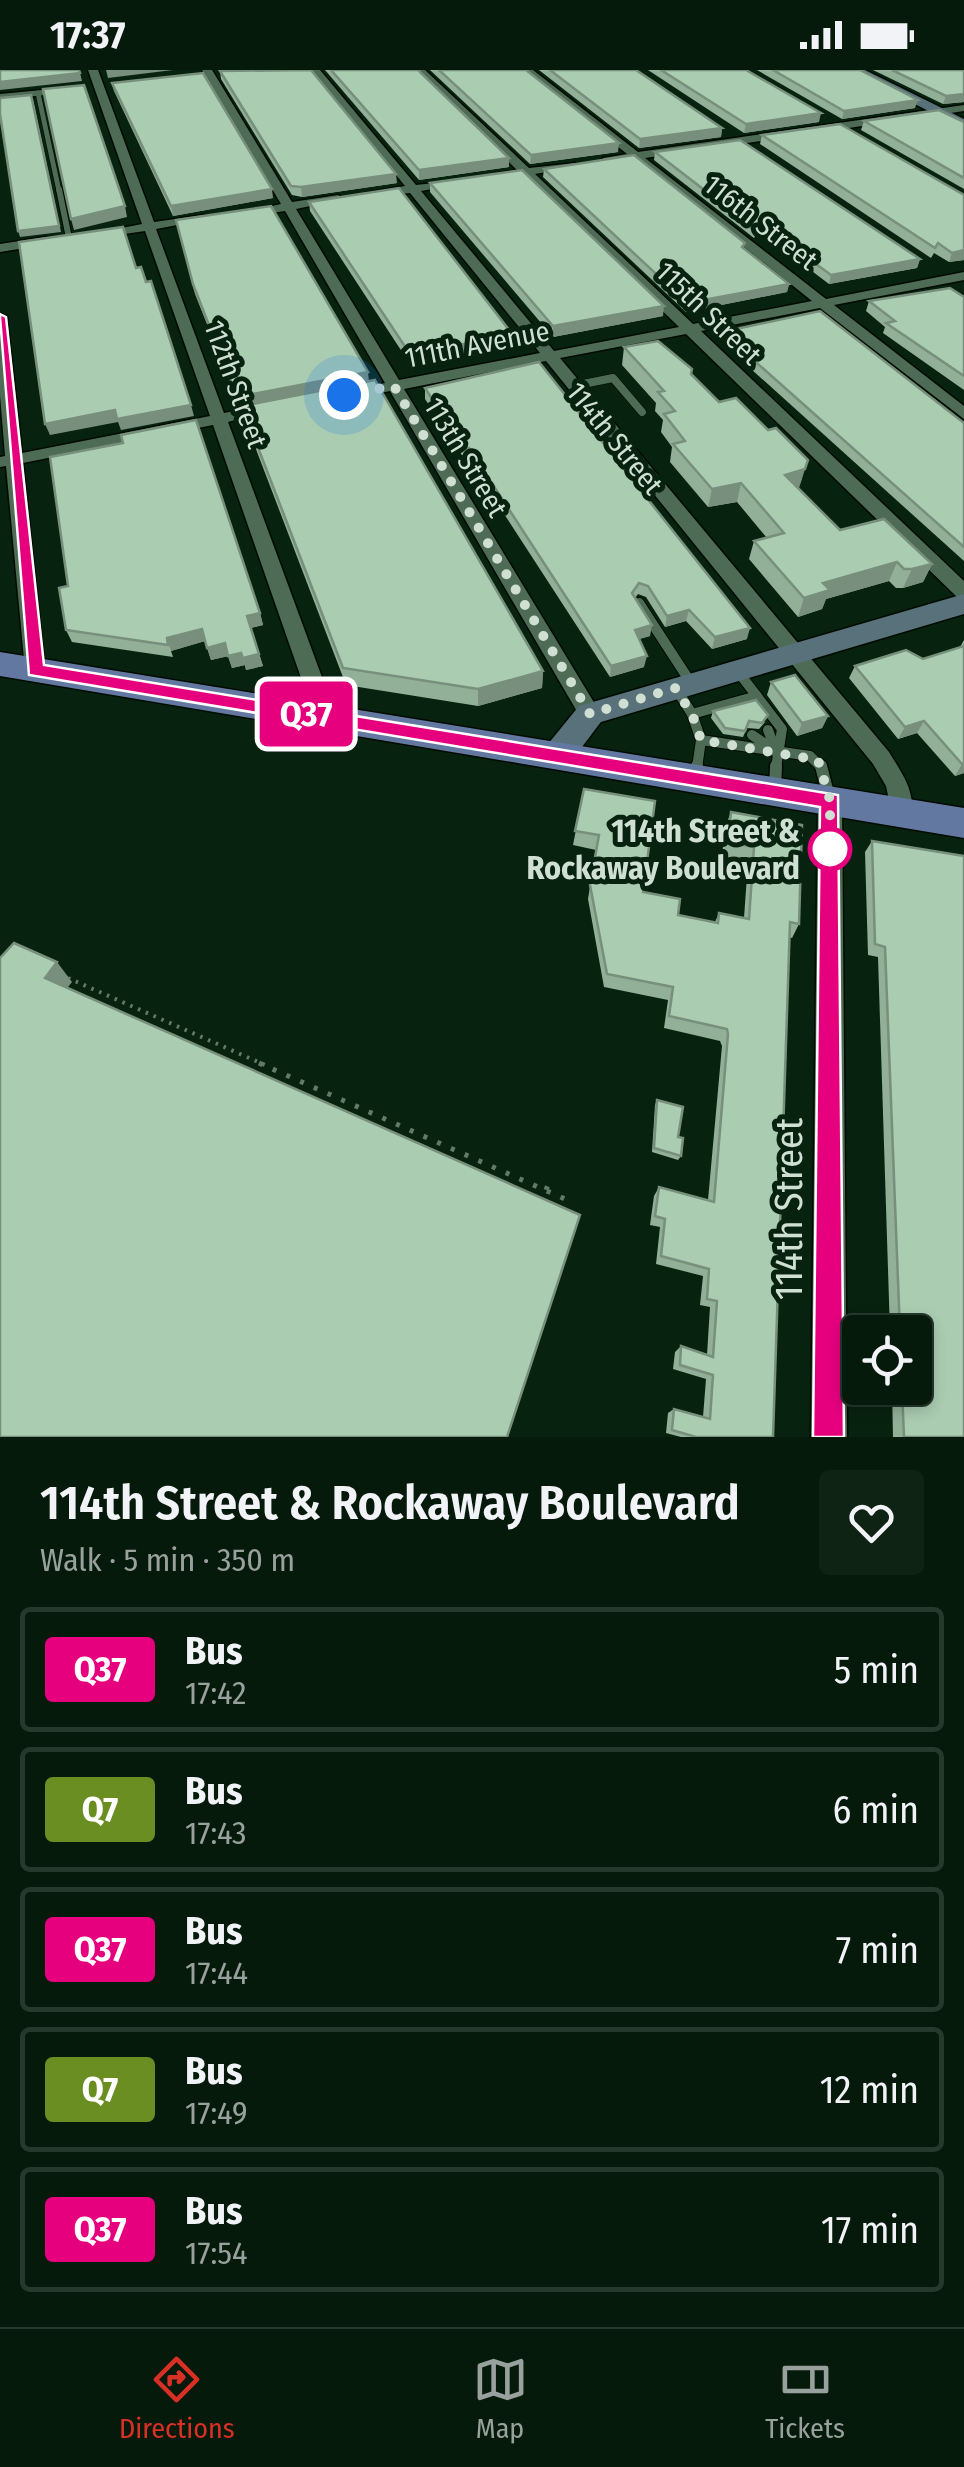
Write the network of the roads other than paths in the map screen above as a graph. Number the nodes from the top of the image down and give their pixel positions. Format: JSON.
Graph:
{"nodes":[{"id":1,"x":93,"y":70,"type":"edge"},
{"id":2,"x":315,"y":70,"type":"edge"},
{"id":3,"x":420,"y":70,"type":"edge"},
{"id":4,"x":527,"y":70,"type":"edge"},
{"id":5,"x":855,"y":70,"type":"edge"},
{"id":6,"x":210,"y":73,"type":"edge"},
{"id":7,"x":105,"y":86,"type":"junction"},
{"id":8,"x":38,"y":93,"type":"junction"},
{"id":9,"x":0,"y":98,"type":"edge"},
{"id":10,"x":964,"y":108,"type":"edge"},
{"id":11,"x":816,"y":112,"type":"edge"},
{"id":12,"x":937,"y":112,"type":"junction"},
{"id":13,"x":716,"y":124,"type":"edge"},
{"id":14,"x":964,"y":125,"type":"edge"},
{"id":15,"x":840,"y":126,"type":"junction"},
{"id":16,"x":863,"y":140,"type":"edge"},
{"id":17,"x":741,"y":141,"type":"junction"},
{"id":18,"x":762,"y":155,"type":"edge"},
{"id":19,"x":636,"y":156,"type":"junction"},
{"id":20,"x":526,"y":172,"type":"junction"},
{"id":21,"x":410,"y":188,"type":"junction"},
{"id":22,"x":288,"y":206,"type":"junction"},
{"id":23,"x":239,"y":214,"type":"edge"},
{"id":24,"x":220,"y":216,"type":"edge"},
{"id":25,"x":150,"y":226,"type":"junction"},
{"id":26,"x":70,"y":238,"type":"junction"},
{"id":27,"x":0,"y":248,"type":"edge"},
{"id":28,"x":949,"y":275,"type":"edge"},
{"id":29,"x":964,"y":290,"type":"edge"},
{"id":30,"x":823,"y":303,"type":"junction"},
{"id":31,"x":0,"y":317,"type":"edge"},
{"id":32,"x":689,"y":329,"type":"junction"},
{"id":33,"x":548,"y":356,"type":"junction"},
{"id":34,"x":394,"y":386,"type":"junction"},
{"id":35,"x":573,"y":386,"type":"junction"},
{"id":36,"x":326,"y":399,"type":"edge"},
{"id":37,"x":290,"y":406,"type":"edge"},
{"id":38,"x":642,"y":412,"type":"dead end"},
{"id":39,"x":964,"y":414,"type":"edge"},
{"id":40,"x":220,"y":419,"type":"junction"},
{"id":41,"x":7,"y":461,"type":"edge"},
{"id":42,"x":964,"y":592,"type":"edge"},
{"id":43,"x":639,"y":603,"type":"edge"},
{"id":44,"x":964,"y":604,"type":"edge"},
{"id":45,"x":792,"y":654,"type":"junction"},
{"id":46,"x":0,"y":664,"type":"edge"},
{"id":47,"x":35,"y":670,"type":"junction"},
{"id":48,"x":736,"y":670,"type":"junction"},
{"id":49,"x":686,"y":695,"type":"junction"},
{"id":50,"x":750,"y":700,"type":"junction"},
{"id":51,"x":590,"y":714,"type":"junction"},
{"id":52,"x":326,"y":718,"type":"junction"},
{"id":53,"x":768,"y":730,"type":"dead end"},
{"id":54,"x":752,"y":735,"type":"dead end"},
{"id":55,"x":738,"y":739,"type":"edge"},
{"id":56,"x":701,"y":740,"type":"junction"},
{"id":57,"x":776,"y":751,"type":"junction"},
{"id":58,"x":555,"y":755,"type":"junction"},
{"id":59,"x":695,"y":778,"type":"junction"},
{"id":60,"x":775,"y":791,"type":"junction"},
{"id":61,"x":830,"y":800,"type":"junction"},
{"id":62,"x":901,"y":812,"type":"junction"},
{"id":63,"x":964,"y":822,"type":"edge"},
{"id":64,"x":828,"y":1437,"type":"edge"}],
"edges":[{"from":1,"to":7,"type":"street","name":"112th Street"},
{"from":2,"to":21,"type":"street","name":"114th Street"},
{"from":3,"to":20,"type":"street","name":"115th Street"},
{"from":4,"to":19,"type":"street","name":"116th Street"},
{"from":5,"to":12,"type":"main road"},
{"from":6,"to":22,"type":"street","name":"113th Street"},
{"from":7,"to":8,"type":"street"},
{"from":7,"to":25,"type":"street","name":"112th Street"},
{"from":8,"to":9,"type":"street"},
{"from":8,"to":26,"type":"lane"},
{"from":10,"to":12,"type":"street"},
{"from":11,"to":15,"type":"street"},
{"from":12,"to":14,"type":"main road"},
{"from":12,"to":15,"type":"street"},
{"from":13,"to":17,"type":"street"},
{"from":15,"to":16,"type":"street"},
{"from":15,"to":17,"type":"street"},
{"from":17,"to":18,"type":"street"},
{"from":17,"to":19,"type":"street"},
{"from":19,"to":20,"type":"street"},
{"from":19,"to":30,"type":"street","name":"116th Street"},
{"from":20,"to":21,"type":"street"},
{"from":20,"to":32,"type":"street","name":"115th Street"},
{"from":21,"to":22,"type":"street"},
{"from":21,"to":33,"type":"street","name":"114th Street"},
{"from":22,"to":23,"type":"street"},
{"from":22,"to":34,"type":"street","name":"113th Street"},
{"from":24,"to":25,"type":"street"},
{"from":25,"to":26,"type":"street"},
{"from":25,"to":40,"type":"street","name":"112th Street"},
{"from":26,"to":27,"type":"street"},
{"from":28,"to":29,"type":"street"},
{"from":28,"to":30,"type":"street","name":"111th Avenue"},
{"from":30,"to":32,"type":"street","name":"111th Avenue"},
{"from":30,"to":39,"type":"street","name":"116th Street"},
{"from":31,"to":41,"type":"street"},
{"from":32,"to":33,"type":"street","name":"111th Avenue"},
{"from":32,"to":42,"type":"street","name":"115th Street"},
{"from":33,"to":34,"type":"street","name":"111th Avenue"},
{"from":33,"to":35,"type":"street","name":"114th Street"},
{"from":34,"to":36,"type":"street","name":"111th Avenue"},
{"from":34,"to":51,"type":"street","name":"113th Street"},
{"from":35,"to":38,"type":"lane"},
{"from":35,"to":45,"type":"street","name":"114th Street"},
{"from":37,"to":40,"type":"street"},
{"from":40,"to":41,"type":"street"},
{"from":40,"to":52,"type":"street","name":"112th Street"},
{"from":41,"to":47,"type":"street"},
{"from":43,"to":49,"type":"lane"},
{"from":44,"to":45,"type":"main road"},
{"from":45,"to":48,"type":"main road"},
{"from":45,"to":62,"type":"street","name":"114th Street"},
{"from":46,"to":47,"type":"main road"},
{"from":47,"to":52,"type":"main road"},
{"from":48,"to":49,"type":"main road"},
{"from":48,"to":50,"type":"lane"},
{"from":49,"to":50,"type":"lane"},
{"from":49,"to":51,"type":"main road"},
{"from":49,"to":56,"type":"lane"},
{"from":50,"to":57,"type":"lane"},
{"from":51,"to":58,"type":"main road"},
{"from":52,"to":58,"type":"main road"},
{"from":53,"to":57,"type":"lane"},
{"from":54,"to":57,"type":"lane"},
{"from":55,"to":57,"type":"lane"},
{"from":56,"to":57,"type":"lane"},
{"from":56,"to":59,"type":"lane"},
{"from":57,"to":60,"type":"lane"},
{"from":57,"to":61,"type":"lane"},
{"from":58,"to":59,"type":"main road"},
{"from":59,"to":60,"type":"main road"},
{"from":60,"to":61,"type":"main road"},
{"from":61,"to":62,"type":"main road"},
{"from":61,"to":64,"type":"street","name":"114th Street"},
{"from":62,"to":63,"type":"main road"}]}
